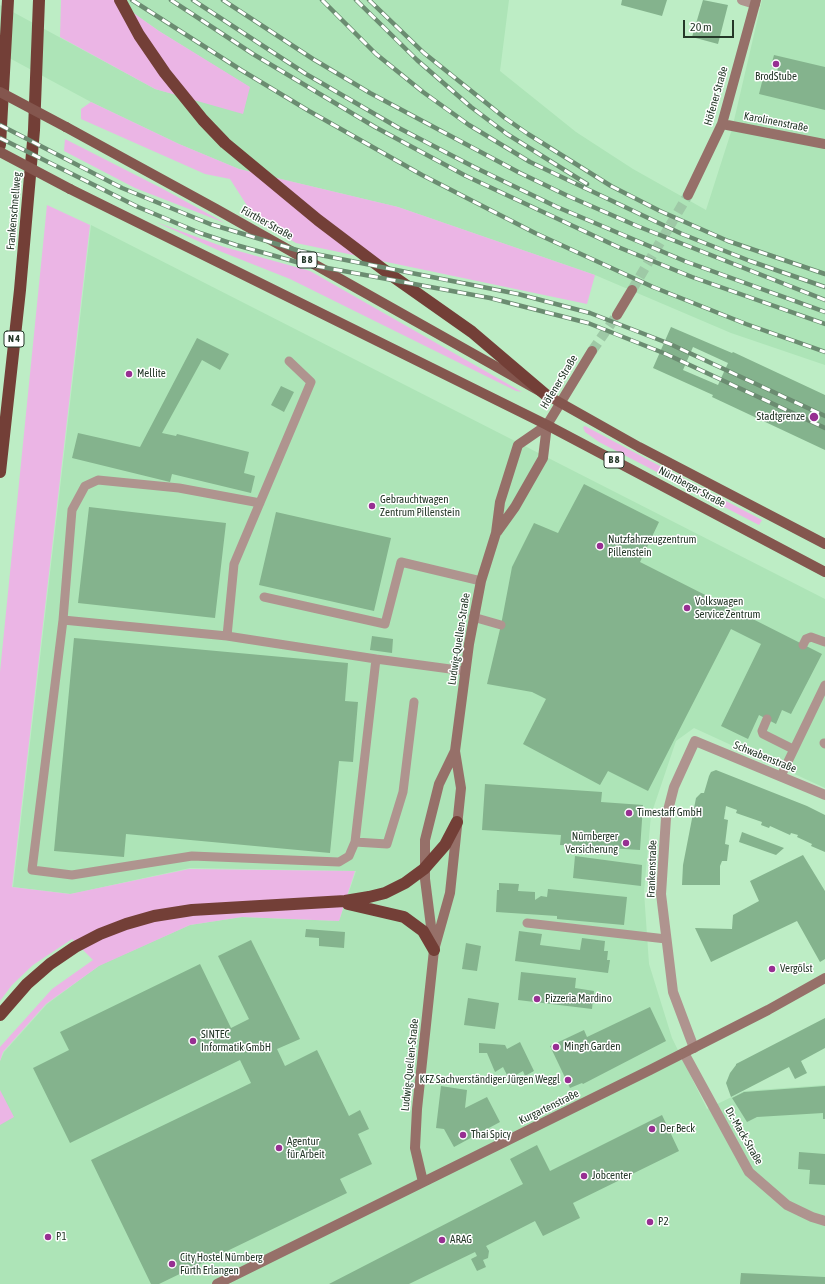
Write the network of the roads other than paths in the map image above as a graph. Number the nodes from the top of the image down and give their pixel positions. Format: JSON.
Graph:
{"nodes":[{"id":1,"x":8,"y":0,"type":"edge"},
{"id":2,"x":39,"y":0,"type":"edge"},
{"id":3,"x":120,"y":0,"type":"edge"},
{"id":4,"x":742,"y":0,"type":"edge"},
{"id":5,"x":755,"y":2,"type":"edge"},
{"id":6,"x":0,"y":92,"type":"edge"},
{"id":7,"x":722,"y":124,"type":"junction"},
{"id":8,"x":825,"y":144,"type":"edge"},
{"id":9,"x":0,"y":145,"type":"edge"},
{"id":10,"x":0,"y":152,"type":"edge"},
{"id":11,"x":688,"y":195,"type":"tunnel mouth"},
{"id":12,"x":632,"y":290,"type":"tunnel mouth"},
{"id":13,"x":617,"y":315,"type":"tunnel mouth"},
{"id":14,"x":592,"y":351,"type":"tunnel mouth"},
{"id":15,"x":289,"y":361,"type":"dead end"},
{"id":16,"x":546,"y":395,"type":"junction"},
{"id":17,"x":561,"y":403,"type":"junction"},
{"id":18,"x":547,"y":425,"type":"junction"},
{"id":19,"x":0,"y":472,"type":"edge"},
{"id":20,"x":260,"y":503,"type":"junction"},
{"id":21,"x":496,"y":533,"type":"junction"},
{"id":22,"x":825,"y":544,"type":"edge"},
{"id":23,"x":825,"y":572,"type":"edge"},
{"id":24,"x":481,"y":581,"type":"junction"},
{"id":25,"x":264,"y":596,"type":"dead end"},
{"id":26,"x":473,"y":617,"type":"junction"},
{"id":27,"x":63,"y":620,"type":"junction"},
{"id":28,"x":501,"y":625,"type":"dead end"},
{"id":29,"x":227,"y":636,"type":"junction"},
{"id":30,"x":825,"y":642,"type":"edge"},
{"id":31,"x":803,"y":645,"type":"dead end"},
{"id":32,"x":376,"y":659,"type":"junction"},
{"id":33,"x":465,"y":671,"type":"junction"},
{"id":34,"x":825,"y":685,"type":"edge"},
{"id":35,"x":414,"y":702,"type":"dead end"},
{"id":36,"x":767,"y":719,"type":"dead end"},
{"id":37,"x":695,"y":741,"type":"joint"},
{"id":38,"x":793,"y":749,"type":"junction"},
{"id":39,"x":455,"y":751,"type":"junction"},
{"id":40,"x":781,"y":776,"type":"junction"},
{"id":41,"x":825,"y":795,"type":"edge"},
{"id":42,"x":457,"y":822,"type":"junction"},
{"id":43,"x":355,"y":842,"type":"junction"},
{"id":44,"x":424,"y":869,"type":"junction"},
{"id":45,"x":335,"y":901,"type":"junction"},
{"id":46,"x":527,"y":924,"type":"dead end"},
{"id":47,"x":666,"y":939,"type":"junction"},
{"id":48,"x":434,"y":950,"type":"junction"},
{"id":49,"x":825,"y":978,"type":"edge"},
{"id":50,"x":0,"y":1015,"type":"edge"},
{"id":51,"x":694,"y":1048,"type":"junction"},
{"id":52,"x":684,"y":1053,"type":"junction"},
{"id":53,"x":423,"y":1182,"type":"junction"},
{"id":54,"x":825,"y":1221,"type":"edge"},
{"id":55,"x":217,"y":1284,"type":"edge"}],
"edges":[{"from":1,"to":9,"type":"highway"},
{"from":2,"to":19,"type":"highway","name":"Frankenschnellweg","number":"N 4"},
{"from":3,"to":16,"type":"highway"},
{"from":4,"to":5,"type":"street"},
{"from":5,"to":7,"type":"main road","name":"Höfener Straße"},
{"from":6,"to":16,"type":"main road","name":"Fürther Straße","number":"B 8","bridge":true},
{"from":7,"to":8,"type":"main road","name":"Karolinenstraße"},
{"from":7,"to":11,"type":"main road","name":"Höfener Straße"},
{"from":10,"to":18,"type":"main road","number":"B 8","bridge":true},
{"from":12,"to":13,"type":"main road"},
{"from":14,"to":17,"type":"main road","name":"Höfener Straße"},
{"from":15,"to":20,"type":"lane"},
{"from":16,"to":17,"type":"main road","name":"Fürther Straße","number":"B 8"},
{"from":17,"to":18,"type":"main road","name":"Höfener Straße"},
{"from":17,"to":22,"type":"main road","name":"Nürnberger Straße","number":"B 8"},
{"from":18,"to":21,"type":"main road","name":"Ludwig-Quellen-Straße"},
{"from":18,"to":21,"type":"main road","name":"Ludwig-Quellen-Straße"},
{"from":18,"to":23,"type":"main road","name":"Nürnberger Straße","number":"B 8"},
{"from":20,"to":27,"type":"lane"},
{"from":20,"to":29,"type":"lane"},
{"from":21,"to":24,"type":"main road","name":"Ludwig-Quellen-Straße"},
{"from":24,"to":25,"type":"lane"},
{"from":24,"to":26,"type":"main road","name":"Ludwig-Quellen-Straße"},
{"from":26,"to":28,"type":"lane"},
{"from":26,"to":33,"type":"main road","name":"Ludwig-Quellen-Straße"},
{"from":27,"to":29,"type":"lane"},
{"from":27,"to":43,"type":"lane"},
{"from":29,"to":32,"type":"lane"},
{"from":30,"to":31,"type":"lane"},
{"from":32,"to":33,"type":"lane"},
{"from":32,"to":43,"type":"lane"},
{"from":33,"to":39,"type":"main road","name":"Ludwig-Quellen-Straße"},
{"from":34,"to":38,"type":"lane"},
{"from":35,"to":43,"type":"lane"},
{"from":36,"to":38,"type":"lane"},
{"from":37,"to":40,"type":"street","name":"Schwabenstraße"},
{"from":37,"to":47,"type":"street","name":"Frankenstraße"},
{"from":38,"to":40,"type":"lane"},
{"from":39,"to":42,"type":"main road","name":"Ludwig-Quellen-Straße"},
{"from":39,"to":44,"type":"main road","name":"Ludwig-Quellen-Straße"},
{"from":40,"to":41,"type":"street","name":"Schwabenstraße"},
{"from":42,"to":44,"type":"highway"},
{"from":42,"to":48,"type":"main road","name":"Ludwig-Quellen-Straße"},
{"from":44,"to":45,"type":"highway"},
{"from":44,"to":48,"type":"main road","name":"Ludwig-Quellen-Straße"},
{"from":45,"to":48,"type":"highway"},
{"from":45,"to":50,"type":"highway"},
{"from":46,"to":47,"type":"lane"},
{"from":47,"to":51,"type":"street","name":"Frankenstraße"},
{"from":48,"to":53,"type":"main road","name":"Ludwig-Quellen-Straße"},
{"from":49,"to":51,"type":"main road","name":"Kurgartenstraße"},
{"from":51,"to":52,"type":"main road","name":"Kurgartenstraße"},
{"from":52,"to":53,"type":"main road","name":"Kurgartenstraße"},
{"from":52,"to":54,"type":"street","name":"Dr.-Mack-Straße"},
{"from":53,"to":55,"type":"main road","name":"Kurgartenstraße"}]}
